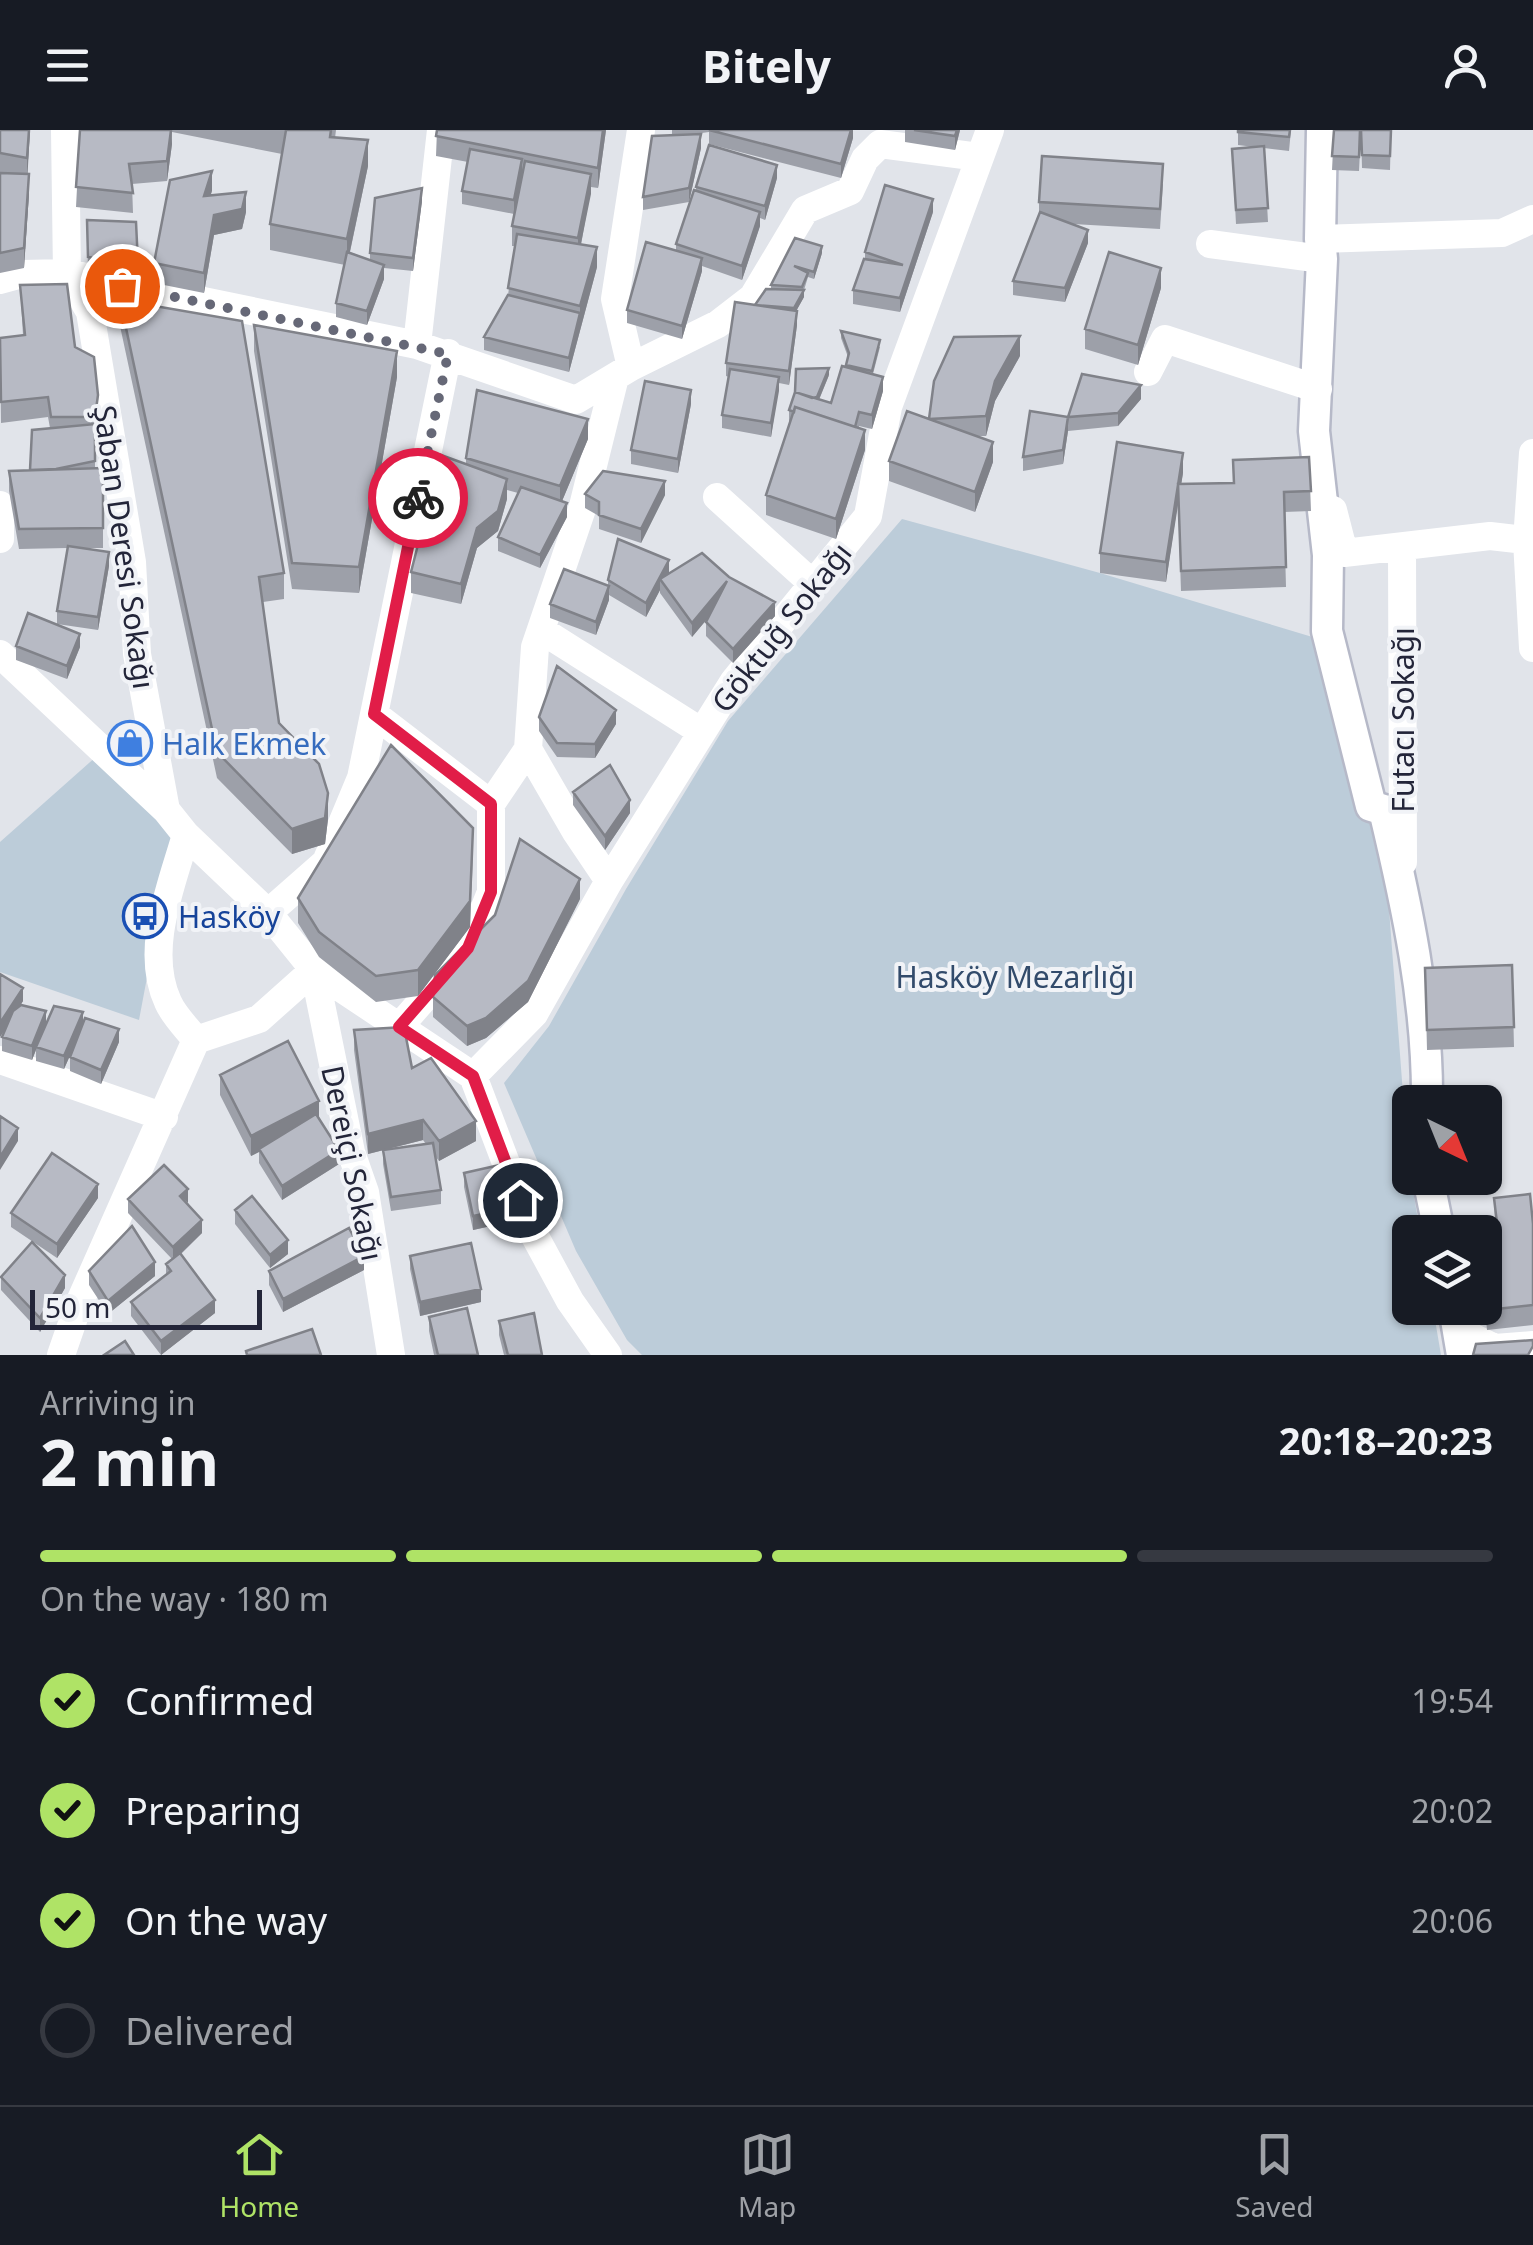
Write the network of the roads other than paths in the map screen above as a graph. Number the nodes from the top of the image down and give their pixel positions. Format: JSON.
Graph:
{"nodes":[{"id":1,"x":65,"y":130,"type":"edge"},
{"id":2,"x":441,"y":130,"type":"edge"},
{"id":3,"x":641,"y":130,"type":"edge"},
{"id":4,"x":990,"y":130,"type":"edge"},
{"id":5,"x":1322,"y":130,"type":"edge"},
{"id":6,"x":978,"y":157,"type":"junction"},
{"id":7,"x":1533,"y":219,"type":"edge"},
{"id":8,"x":1210,"y":244,"type":"dead end"},
{"id":9,"x":1321,"y":249,"type":"junction"},
{"id":10,"x":67,"y":274,"type":"junction"},
{"id":11,"x":0,"y":280,"type":"edge"},
{"id":12,"x":417,"y":345,"type":"junction"},
{"id":13,"x":448,"y":354,"type":"junction"},
{"id":14,"x":623,"y":372,"type":"junction"},
{"id":15,"x":1148,"y":372,"type":"dead end"},
{"id":16,"x":1318,"y":389,"type":"junction"},
{"id":17,"x":1314,"y":431,"type":"junction"},
{"id":18,"x":1533,"y":453,"type":"edge"},
{"id":19,"x":716,"y":496,"type":"dead end"},
{"id":20,"x":0,"y":504,"type":"edge"},
{"id":21,"x":0,"y":539,"type":"edge"},
{"id":22,"x":1530,"y":541,"type":"edge"},
{"id":23,"x":1402,"y":549,"type":"junction"},
{"id":24,"x":812,"y":584,"type":"junction"},
{"id":25,"x":541,"y":630,"type":"junction"},
{"id":26,"x":1533,"y":648,"type":"edge"},
{"id":27,"x":0,"y":654,"type":"edge"},
{"id":28,"x":374,"y":714,"type":"junction"},
{"id":29,"x":702,"y":732,"type":"junction"},
{"id":30,"x":528,"y":748,"type":"junction"},
{"id":31,"x":491,"y":804,"type":"junction"},
{"id":32,"x":166,"y":810,"type":"junction"},
{"id":33,"x":186,"y":835,"type":"junction"},
{"id":34,"x":609,"y":880,"type":"junction"},
{"id":35,"x":1404,"y":892,"type":"junction"},
{"id":36,"x":268,"y":912,"type":"junction"},
{"id":37,"x":314,"y":970,"type":"junction"},
{"id":38,"x":399,"y":1027,"type":"junction"},
{"id":39,"x":196,"y":1040,"type":"junction"},
{"id":40,"x":0,"y":1060,"type":"edge"},
{"id":41,"x":473,"y":1076,"type":"junction"},
{"id":42,"x":1427,"y":1085,"type":"edge"},
{"id":43,"x":164,"y":1117,"type":"junction"},
{"id":44,"x":1458,"y":1331,"type":"edge"},
{"id":45,"x":1533,"y":1345,"type":"edge"},
{"id":46,"x":61,"y":1355,"type":"edge"},
{"id":47,"x":390,"y":1355,"type":"edge"},
{"id":48,"x":608,"y":1355,"type":"edge"}],
"edges":[{"from":1,"to":10,"type":"street","name":"Şaban Deresi Sokağı"},
{"from":2,"to":12,"type":"street"},
{"from":3,"to":14,"type":"street"},
{"from":4,"to":6,"type":"street","name":"Göktuğ Sokağı"},
{"from":5,"to":9,"type":"street"},
{"from":6,"to":14,"type":"street"},
{"from":6,"to":24,"type":"street","name":"Göktuğ Sokağı"},
{"from":7,"to":9,"type":"street"},
{"from":8,"to":9,"type":"street"},
{"from":9,"to":16,"type":"street"},
{"from":10,"to":11,"type":"street"},
{"from":10,"to":12,"type":"street"},
{"from":10,"to":32,"type":"street","name":"Şaban Deresi Sokağı"},
{"from":12,"to":13,"type":"street"},
{"from":13,"to":14,"type":"street"},
{"from":13,"to":28,"type":"street"},
{"from":14,"to":25,"type":"street"},
{"from":15,"to":16,"type":"street"},
{"from":16,"to":17,"type":"street"},
{"from":17,"to":23,"type":"street"},
{"from":17,"to":35,"type":"street"},
{"from":18,"to":22,"type":"street"},
{"from":19,"to":24,"type":"street"},
{"from":20,"to":21,"type":"street"},
{"from":22,"to":23,"type":"street"},
{"from":22,"to":26,"type":"street"},
{"from":23,"to":35,"type":"street","name":"Futacı Sokağı"},
{"from":24,"to":29,"type":"street","name":"Göktuğ Sokağı"},
{"from":25,"to":29,"type":"street"},
{"from":25,"to":30,"type":"street"},
{"from":27,"to":32,"type":"street"},
{"from":28,"to":31,"type":"street"},
{"from":28,"to":36,"type":"street"},
{"from":29,"to":34,"type":"street","name":"Göktuğ Sokağı"},
{"from":30,"to":31,"type":"street"},
{"from":30,"to":34,"type":"street"},
{"from":31,"to":38,"type":"street"},
{"from":32,"to":33,"type":"street","name":"Şaban Deresi Sokağı"},
{"from":33,"to":36,"type":"street","name":"Şaban Deresi Sokağı"},
{"from":33,"to":39,"type":"street"},
{"from":34,"to":41,"type":"street","name":"Göktuğ Sokağı"},
{"from":35,"to":42,"type":"street"},
{"from":36,"to":37,"type":"street","name":"Şaban Deresi Sokağı"},
{"from":37,"to":38,"type":"street"},
{"from":37,"to":39,"type":"street"},
{"from":37,"to":47,"type":"street","name":"Dereiçi Sokağı"},
{"from":38,"to":41,"type":"street"},
{"from":39,"to":43,"type":"street"},
{"from":40,"to":43,"type":"street"},
{"from":41,"to":48,"type":"street"},
{"from":43,"to":46,"type":"street"},
{"from":44,"to":45,"type":"street"}]}
